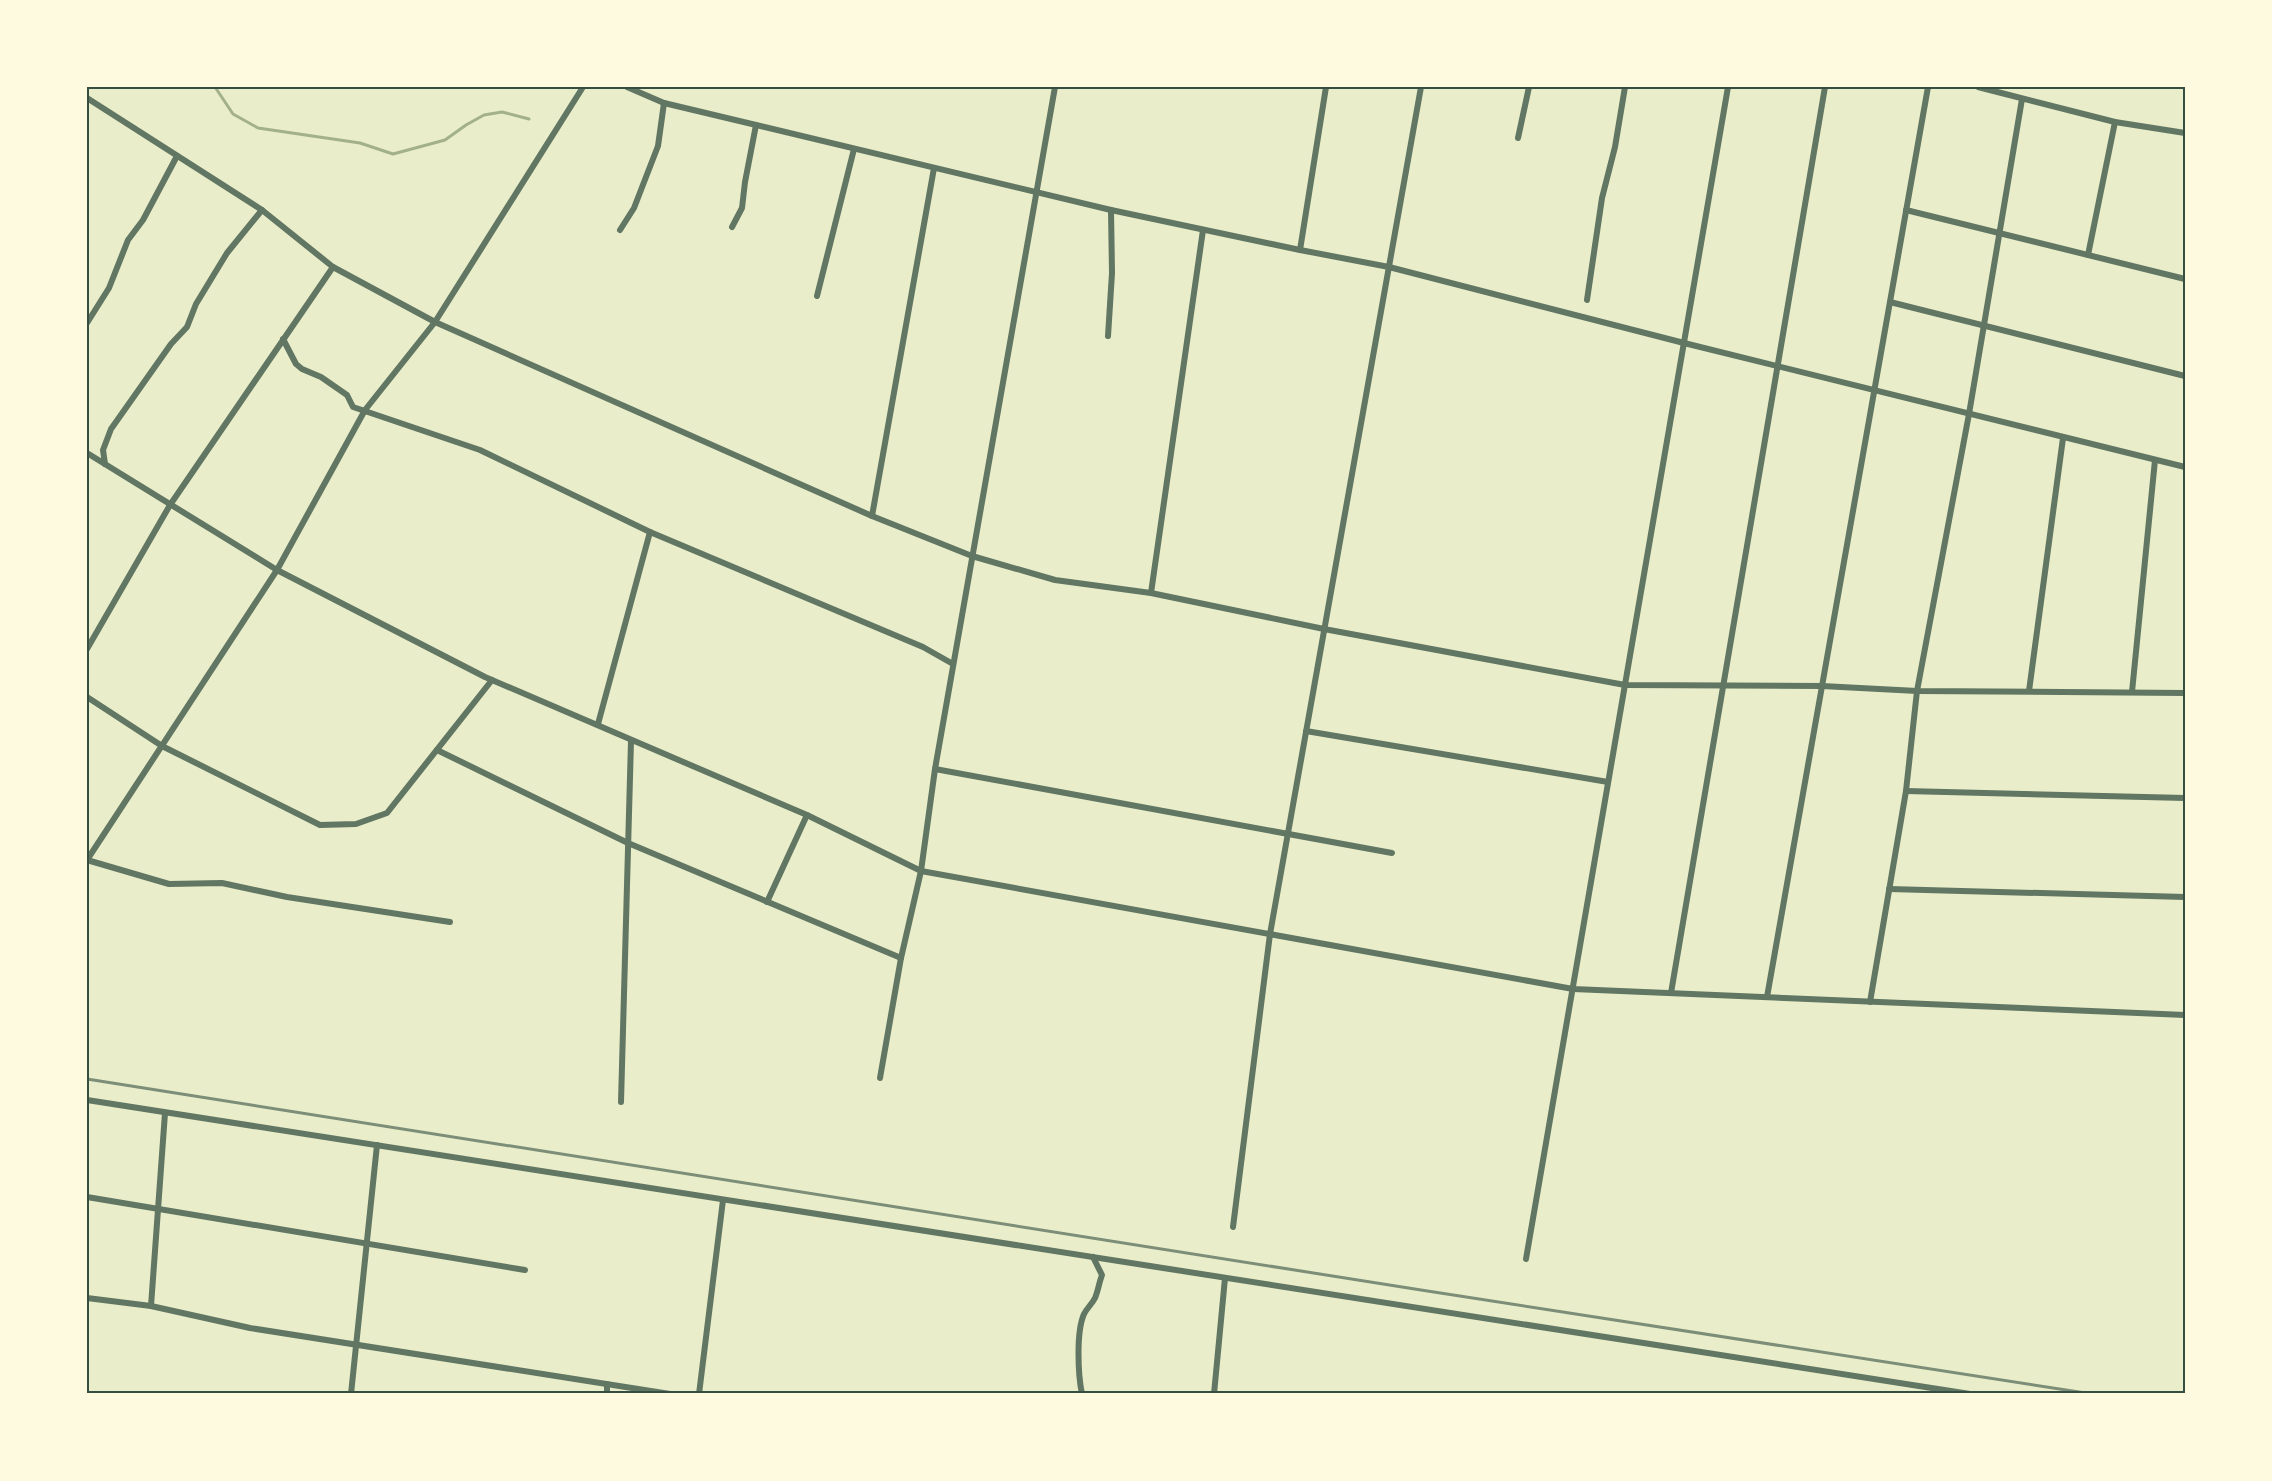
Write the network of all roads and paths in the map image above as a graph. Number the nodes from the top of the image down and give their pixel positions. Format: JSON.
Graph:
{"nodes":[{"id":1,"x":583,"y":87,"type":"edge"},
{"id":2,"x":627,"y":87,"type":"edge"},
{"id":3,"x":1055,"y":87,"type":"edge"},
{"id":4,"x":1326,"y":87,"type":"edge"},
{"id":5,"x":1421,"y":87,"type":"edge"},
{"id":6,"x":1529,"y":87,"type":"edge"},
{"id":7,"x":1625,"y":87,"type":"edge"},
{"id":8,"x":1728,"y":87,"type":"edge"},
{"id":9,"x":1825,"y":87,"type":"edge"},
{"id":10,"x":1928,"y":87,"type":"edge"},
{"id":11,"x":1978,"y":87,"type":"edge"},
{"id":12,"x":87,"y":98,"type":"edge"},
{"id":13,"x":2022,"y":99,"type":"junction"},
{"id":14,"x":664,"y":103,"type":"junction"},
{"id":15,"x":2115,"y":122,"type":"junction"},
{"id":16,"x":756,"y":125,"type":"junction"},
{"id":17,"x":2185,"y":133,"type":"edge"},
{"id":18,"x":1518,"y":138,"type":"dead end"},
{"id":19,"x":854,"y":149,"type":"junction"},
{"id":20,"x":177,"y":156,"type":"junction"},
{"id":21,"x":934,"y":168,"type":"junction"},
{"id":22,"x":1036,"y":192,"type":"junction"},
{"id":23,"x":262,"y":210,"type":"junction"},
{"id":24,"x":1111,"y":210,"type":"junction"},
{"id":25,"x":1906,"y":210,"type":"junction"},
{"id":26,"x":732,"y":227,"type":"dead end"},
{"id":27,"x":620,"y":230,"type":"dead end"},
{"id":28,"x":1203,"y":230,"type":"junction"},
{"id":29,"x":1999,"y":233,"type":"junction"},
{"id":30,"x":1300,"y":250,"type":"junction"},
{"id":31,"x":2088,"y":255,"type":"junction"},
{"id":32,"x":333,"y":267,"type":"junction"},
{"id":33,"x":1389,"y":267,"type":"junction"},
{"id":34,"x":2185,"y":279,"type":"edge"},
{"id":35,"x":817,"y":296,"type":"dead end"},
{"id":36,"x":1587,"y":300,"type":"dead end"},
{"id":37,"x":1890,"y":302,"type":"junction"},
{"id":38,"x":435,"y":322,"type":"junction"},
{"id":39,"x":87,"y":323,"type":"edge"},
{"id":40,"x":1984,"y":326,"type":"junction"},
{"id":41,"x":1108,"y":336,"type":"dead end"},
{"id":42,"x":284,"y":339,"type":"junction"},
{"id":43,"x":1684,"y":343,"type":"junction"},
{"id":44,"x":1778,"y":366,"type":"junction"},
{"id":45,"x":2185,"y":376,"type":"edge"},
{"id":46,"x":1874,"y":390,"type":"junction"},
{"id":47,"x":365,"y":410,"type":"junction"},
{"id":48,"x":1969,"y":414,"type":"junction"},
{"id":49,"x":2062,"y":438,"type":"junction"},
{"id":50,"x":87,"y":453,"type":"edge"},
{"id":51,"x":2155,"y":460,"type":"junction"},
{"id":52,"x":105,"y":464,"type":"junction"},
{"id":53,"x":2185,"y":467,"type":"edge"},
{"id":54,"x":170,"y":505,"type":"junction"},
{"id":55,"x":872,"y":516,"type":"junction"},
{"id":56,"x":650,"y":532,"type":"junction"},
{"id":57,"x":972,"y":556,"type":"junction"},
{"id":58,"x":277,"y":570,"type":"junction"},
{"id":59,"x":1151,"y":593,"type":"junction"},
{"id":60,"x":1324,"y":629,"type":"junction"},
{"id":61,"x":87,"y":649,"type":"edge"},
{"id":62,"x":953,"y":664,"type":"junction"},
{"id":63,"x":492,"y":680,"type":"junction"},
{"id":64,"x":1625,"y":685,"type":"junction"},
{"id":65,"x":1724,"y":685,"type":"junction"},
{"id":66,"x":1822,"y":686,"type":"junction"},
{"id":67,"x":1917,"y":691,"type":"junction"},
{"id":68,"x":2029,"y":691,"type":"junction"},
{"id":69,"x":2132,"y":692,"type":"junction"},
{"id":70,"x":2185,"y":693,"type":"edge"},
{"id":71,"x":87,"y":697,"type":"edge"},
{"id":72,"x":598,"y":724,"type":"junction"},
{"id":73,"x":1306,"y":731,"type":"junction"},
{"id":74,"x":631,"y":741,"type":"junction"},
{"id":75,"x":162,"y":746,"type":"junction"},
{"id":76,"x":437,"y":750,"type":"junction"},
{"id":77,"x":935,"y":769,"type":"junction"},
{"id":78,"x":1608,"y":782,"type":"junction"},
{"id":79,"x":1906,"y":791,"type":"junction"},
{"id":80,"x":2185,"y":798,"type":"edge"},
{"id":81,"x":807,"y":815,"type":"junction"},
{"id":82,"x":1288,"y":834,"type":"junction"},
{"id":83,"x":628,"y":843,"type":"junction"},
{"id":84,"x":1392,"y":853,"type":"dead end"},
{"id":85,"x":87,"y":860,"type":"edge"},
{"id":86,"x":921,"y":871,"type":"junction"},
{"id":87,"x":1889,"y":889,"type":"junction"},
{"id":88,"x":2185,"y":897,"type":"edge"},
{"id":89,"x":767,"y":902,"type":"junction"},
{"id":90,"x":450,"y":922,"type":"dead end"},
{"id":91,"x":1270,"y":934,"type":"junction"},
{"id":92,"x":901,"y":958,"type":"junction"},
{"id":93,"x":1572,"y":989,"type":"junction"},
{"id":94,"x":1671,"y":993,"type":"junction"},
{"id":95,"x":1767,"y":997,"type":"junction"},
{"id":96,"x":1870,"y":1002,"type":"junction"},
{"id":97,"x":2185,"y":1015,"type":"edge"},
{"id":98,"x":880,"y":1078,"type":"dead end"},
{"id":99,"x":87,"y":1100,"type":"edge"},
{"id":100,"x":621,"y":1102,"type":"dead end"},
{"id":101,"x":165,"y":1113,"type":"junction"},
{"id":102,"x":377,"y":1146,"type":"junction"},
{"id":103,"x":87,"y":1197,"type":"edge"},
{"id":104,"x":723,"y":1200,"type":"junction"},
{"id":105,"x":158,"y":1208,"type":"junction"},
{"id":106,"x":1233,"y":1227,"type":"dead end"},
{"id":107,"x":368,"y":1244,"type":"junction"},
{"id":108,"x":1093,"y":1257,"type":"junction"},
{"id":109,"x":1526,"y":1259,"type":"dead end"},
{"id":110,"x":525,"y":1270,"type":"dead end"},
{"id":111,"x":1225,"y":1278,"type":"junction"},
{"id":112,"x":87,"y":1298,"type":"edge"},
{"id":113,"x":151,"y":1306,"type":"junction"},
{"id":114,"x":357,"y":1345,"type":"junction"},
{"id":115,"x":607,"y":1384,"type":"junction"},
{"id":116,"x":351,"y":1394,"type":"edge"},
{"id":117,"x":607,"y":1394,"type":"edge"},
{"id":118,"x":670,"y":1394,"type":"edge"},
{"id":119,"x":699,"y":1394,"type":"edge"},
{"id":120,"x":1082,"y":1394,"type":"edge"},
{"id":121,"x":1214,"y":1394,"type":"edge"},
{"id":122,"x":1970,"y":1394,"type":"edge"}],
"edges":[{"from":1,"to":38,"type":"street"},
{"from":2,"to":14,"type":"street"},
{"from":3,"to":22,"type":"street"},
{"from":4,"to":30,"type":"street"},
{"from":5,"to":33,"type":"street"},
{"from":6,"to":18,"type":"street"},
{"from":7,"to":36,"type":"street"},
{"from":8,"to":43,"type":"street"},
{"from":9,"to":44,"type":"street"},
{"from":10,"to":25,"type":"street"},
{"from":11,"to":13,"type":"street"},
{"from":12,"to":20,"type":"street"},
{"from":13,"to":15,"type":"street"},
{"from":13,"to":29,"type":"street"},
{"from":14,"to":16,"type":"street"},
{"from":14,"to":27,"type":"street"},
{"from":15,"to":17,"type":"street"},
{"from":15,"to":31,"type":"street"},
{"from":16,"to":19,"type":"street"},
{"from":16,"to":26,"type":"street"},
{"from":19,"to":21,"type":"street"},
{"from":19,"to":35,"type":"street"},
{"from":20,"to":23,"type":"street"},
{"from":20,"to":39,"type":"street"},
{"from":21,"to":22,"type":"street"},
{"from":21,"to":55,"type":"street"},
{"from":22,"to":24,"type":"street"},
{"from":22,"to":57,"type":"street"},
{"from":23,"to":32,"type":"street"},
{"from":23,"to":52,"type":"street"},
{"from":24,"to":28,"type":"street"},
{"from":24,"to":41,"type":"street"},
{"from":25,"to":29,"type":"street"},
{"from":25,"to":37,"type":"street"},
{"from":28,"to":30,"type":"street"},
{"from":28,"to":59,"type":"street"},
{"from":29,"to":31,"type":"street"},
{"from":29,"to":40,"type":"street"},
{"from":30,"to":33,"type":"street"},
{"from":31,"to":34,"type":"street"},
{"from":32,"to":38,"type":"street"},
{"from":32,"to":42,"type":"street"},
{"from":33,"to":43,"type":"street"},
{"from":33,"to":60,"type":"street"},
{"from":37,"to":40,"type":"street"},
{"from":37,"to":46,"type":"street"},
{"from":38,"to":47,"type":"street"},
{"from":38,"to":55,"type":"street"},
{"from":40,"to":45,"type":"street"},
{"from":40,"to":48,"type":"street"},
{"from":42,"to":47,"type":"street"},
{"from":42,"to":54,"type":"street"},
{"from":43,"to":44,"type":"street"},
{"from":43,"to":64,"type":"street"},
{"from":44,"to":46,"type":"street"},
{"from":44,"to":65,"type":"street"},
{"from":46,"to":48,"type":"street"},
{"from":46,"to":66,"type":"street"},
{"from":47,"to":56,"type":"street"},
{"from":47,"to":58,"type":"street"},
{"from":48,"to":49,"type":"street"},
{"from":48,"to":67,"type":"street"},
{"from":49,"to":51,"type":"street"},
{"from":49,"to":68,"type":"street"},
{"from":50,"to":52,"type":"street"},
{"from":51,"to":53,"type":"street"},
{"from":51,"to":69,"type":"street"},
{"from":52,"to":54,"type":"street"},
{"from":54,"to":58,"type":"street"},
{"from":54,"to":61,"type":"street"},
{"from":55,"to":57,"type":"street"},
{"from":56,"to":62,"type":"street"},
{"from":56,"to":72,"type":"street"},
{"from":57,"to":59,"type":"street"},
{"from":57,"to":62,"type":"street"},
{"from":58,"to":63,"type":"street"},
{"from":58,"to":75,"type":"street"},
{"from":59,"to":60,"type":"street"},
{"from":60,"to":64,"type":"street"},
{"from":60,"to":73,"type":"street"},
{"from":62,"to":77,"type":"street"},
{"from":63,"to":72,"type":"street"},
{"from":63,"to":76,"type":"street"},
{"from":64,"to":65,"type":"street"},
{"from":64,"to":78,"type":"street"},
{"from":65,"to":66,"type":"street"},
{"from":65,"to":94,"type":"street"},
{"from":66,"to":67,"type":"street"},
{"from":66,"to":95,"type":"street"},
{"from":67,"to":68,"type":"street"},
{"from":67,"to":79,"type":"street"},
{"from":68,"to":69,"type":"street"},
{"from":69,"to":70,"type":"street"},
{"from":71,"to":75,"type":"street"},
{"from":72,"to":74,"type":"street"},
{"from":73,"to":78,"type":"street"},
{"from":73,"to":82,"type":"street"},
{"from":74,"to":81,"type":"street"},
{"from":74,"to":83,"type":"street"},
{"from":75,"to":76,"type":"street"},
{"from":75,"to":85,"type":"street"},
{"from":76,"to":83,"type":"street"},
{"from":77,"to":82,"type":"street"},
{"from":77,"to":86,"type":"street"},
{"from":78,"to":93,"type":"street"},
{"from":79,"to":80,"type":"street"},
{"from":79,"to":87,"type":"street"},
{"from":81,"to":86,"type":"street"},
{"from":81,"to":89,"type":"street"},
{"from":82,"to":84,"type":"street"},
{"from":82,"to":91,"type":"street"},
{"from":83,"to":89,"type":"street"},
{"from":83,"to":100,"type":"street"},
{"from":85,"to":90,"type":"street"},
{"from":86,"to":91,"type":"street"},
{"from":86,"to":92,"type":"street"},
{"from":87,"to":88,"type":"street"},
{"from":87,"to":96,"type":"street"},
{"from":89,"to":92,"type":"street"},
{"from":91,"to":93,"type":"street"},
{"from":91,"to":106,"type":"street"},
{"from":92,"to":98,"type":"street"},
{"from":93,"to":94,"type":"street"},
{"from":93,"to":109,"type":"street"},
{"from":94,"to":95,"type":"street"},
{"from":95,"to":96,"type":"street"},
{"from":96,"to":97,"type":"street"},
{"from":99,"to":101,"type":"street"},
{"from":101,"to":102,"type":"street"},
{"from":101,"to":105,"type":"street"},
{"from":102,"to":104,"type":"street"},
{"from":102,"to":107,"type":"street"},
{"from":103,"to":105,"type":"street"},
{"from":104,"to":108,"type":"street"},
{"from":104,"to":119,"type":"street"},
{"from":105,"to":107,"type":"street"},
{"from":105,"to":113,"type":"street"},
{"from":107,"to":110,"type":"street"},
{"from":107,"to":114,"type":"street"},
{"from":108,"to":111,"type":"street"},
{"from":108,"to":120,"type":"street"},
{"from":111,"to":121,"type":"street"},
{"from":111,"to":122,"type":"street"},
{"from":112,"to":113,"type":"street"},
{"from":113,"to":114,"type":"street"},
{"from":114,"to":115,"type":"street"},
{"from":114,"to":116,"type":"street"},
{"from":115,"to":117,"type":"street"},
{"from":115,"to":118,"type":"street"}]}
